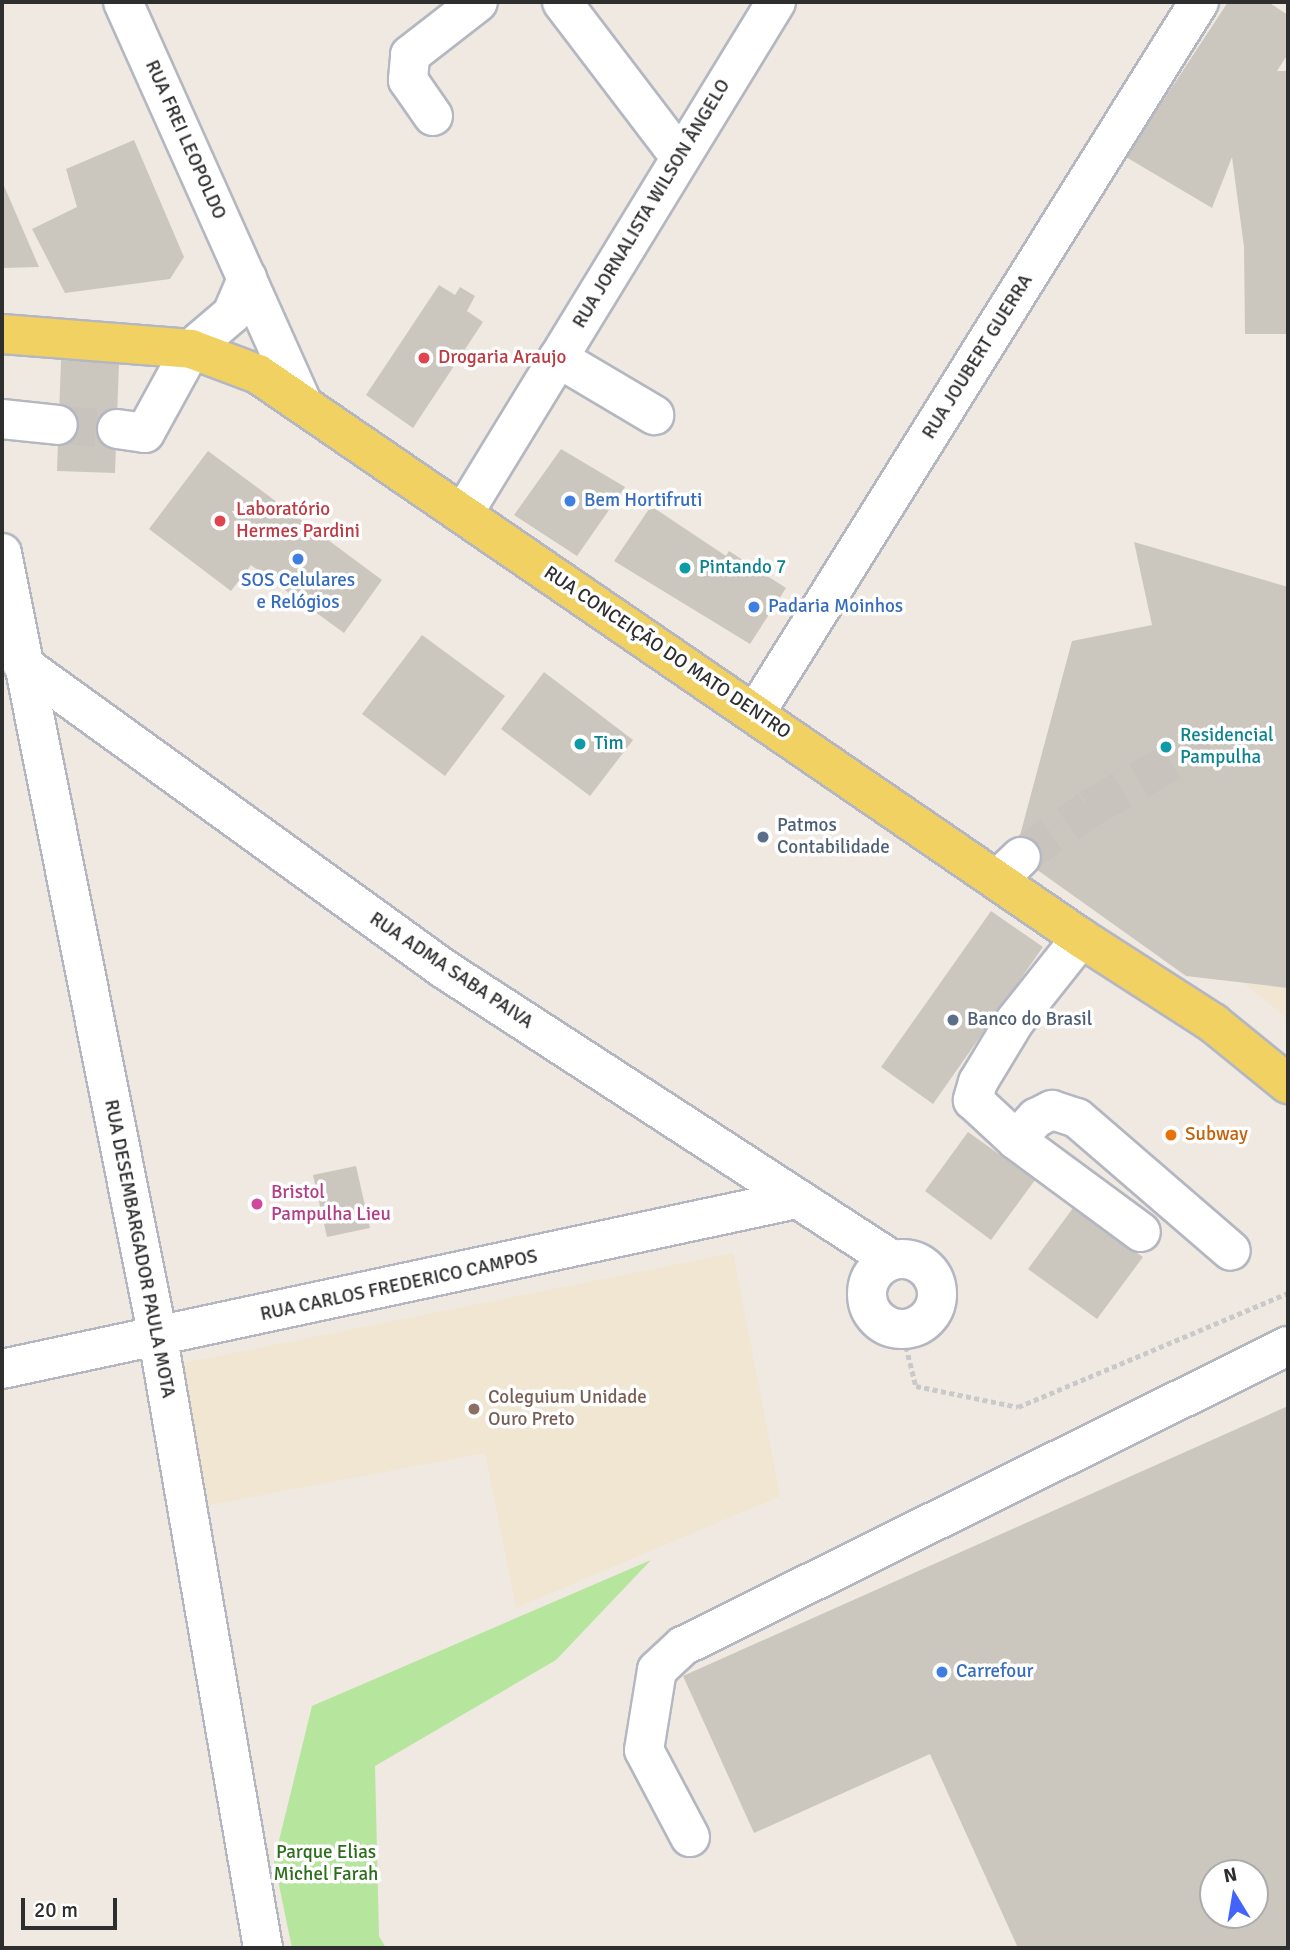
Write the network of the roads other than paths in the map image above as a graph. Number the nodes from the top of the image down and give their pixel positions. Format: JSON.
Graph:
{"nodes":[{"id":1,"x":123,"y":2,"type":"edge"},
{"id":2,"x":478,"y":2,"type":"edge"},
{"id":3,"x":562,"y":2,"type":"edge"},
{"id":4,"x":776,"y":2,"type":"edge"},
{"id":5,"x":1199,"y":2,"type":"edge"},
{"id":6,"x":433,"y":116,"type":"dead end"},
{"id":7,"x":680,"y":157,"type":"junction"},
{"id":8,"x":247,"y":278,"type":"junction"},
{"id":9,"x":2,"y":334,"type":"edge"},
{"id":10,"x":191,"y":349,"type":"junction"},
{"id":11,"x":558,"y":358,"type":"junction"},
{"id":12,"x":302,"y":402,"type":"junction"},
{"id":13,"x":654,"y":415,"type":"dead end"},
{"id":14,"x":2,"y":419,"type":"edge"},
{"id":15,"x":58,"y":425,"type":"tunnel mouth"},
{"id":16,"x":117,"y":429,"type":"tunnel mouth"},
{"id":17,"x":463,"y":514,"type":"junction"},
{"id":18,"x":2,"y":553,"type":"edge"},
{"id":19,"x":22,"y":664,"type":"junction"},
{"id":20,"x":755,"y":712,"type":"junction"},
{"id":21,"x":1081,"y":938,"type":"junction"},
{"id":22,"x":1288,"y":1084,"type":"edge"},
{"id":23,"x":1016,"y":1140,"type":"junction"},
{"id":24,"x":796,"y":1199,"type":"junction"},
{"id":25,"x":1141,"y":1232,"type":"dead end"},
{"id":26,"x":1230,"y":1251,"type":"dead end"},
{"id":27,"x":892,"y":1260,"type":"junction"},
{"id":28,"x":158,"y":1338,"type":"junction"},
{"id":29,"x":1288,"y":1346,"type":"edge"},
{"id":30,"x":2,"y":1368,"type":"edge"},
{"id":31,"x":690,"y":1837,"type":"dead end"},
{"id":32,"x":263,"y":1948,"type":"edge"}],
"edges":[{"from":1,"to":8,"type":"street","name":"RUA FREI LEOPOLDO"},
{"from":2,"to":6,"type":"street"},
{"from":3,"to":7,"type":"street"},
{"from":4,"to":7,"type":"street","name":"RUA JORNALISTA WILSON ÂNGELO"},
{"from":5,"to":20,"type":"street","name":"RUA JOUBERT GUERRA"},
{"from":7,"to":11,"type":"street","name":"RUA JORNALISTA WILSON ÂNGELO"},
{"from":8,"to":10,"type":"street"},
{"from":8,"to":12,"type":"street","name":"RUA FREI LEOPOLDO"},
{"from":9,"to":10,"type":"main road","name":"RUA CONCEIÇÃO DO MATO DENTRO"},
{"from":10,"to":12,"type":"main road","name":"RUA CONCEIÇÃO DO MATO DENTRO"},
{"from":10,"to":16,"type":"street"},
{"from":11,"to":13,"type":"street"},
{"from":11,"to":17,"type":"street","name":"RUA JORNALISTA WILSON ÂNGELO"},
{"from":12,"to":17,"type":"main road","name":"RUA CONCEIÇÃO DO MATO DENTRO"},
{"from":14,"to":15,"type":"street"},
{"from":17,"to":20,"type":"main road","name":"RUA CONCEIÇÃO DO MATO DENTRO"},
{"from":18,"to":19,"type":"street","name":"RUA DESEMBARGADOR PAULA MOTA"},
{"from":19,"to":24,"type":"street","name":"RUA ADMA SABA PAIVA"},
{"from":19,"to":28,"type":"street","name":"RUA DESEMBARGADOR PAULA MOTA"},
{"from":20,"to":21,"type":"main road","name":"RUA CONCEIÇÃO DO MATO DENTRO"},
{"from":21,"to":22,"type":"main road","name":"RUA CONCEIÇÃO DO MATO DENTRO"},
{"from":21,"to":23,"type":"street"},
{"from":23,"to":25,"type":"street"},
{"from":23,"to":26,"type":"street"},
{"from":24,"to":27,"type":"street","name":"RUA ADMA SABA PAIVA"},
{"from":24,"to":28,"type":"street","name":"RUA CARLOS FREDERICO CAMPOS"},
{"from":27,"to":27,"type":"street","name":"RUA ADMA SABA PAIVA"},
{"from":28,"to":30,"type":"street","name":"RUA CARLOS FREDERICO CAMPOS"},
{"from":28,"to":32,"type":"street","name":"RUA DESEMBARGADOR PAULA MOTA"},
{"from":29,"to":31,"type":"street"}]}
